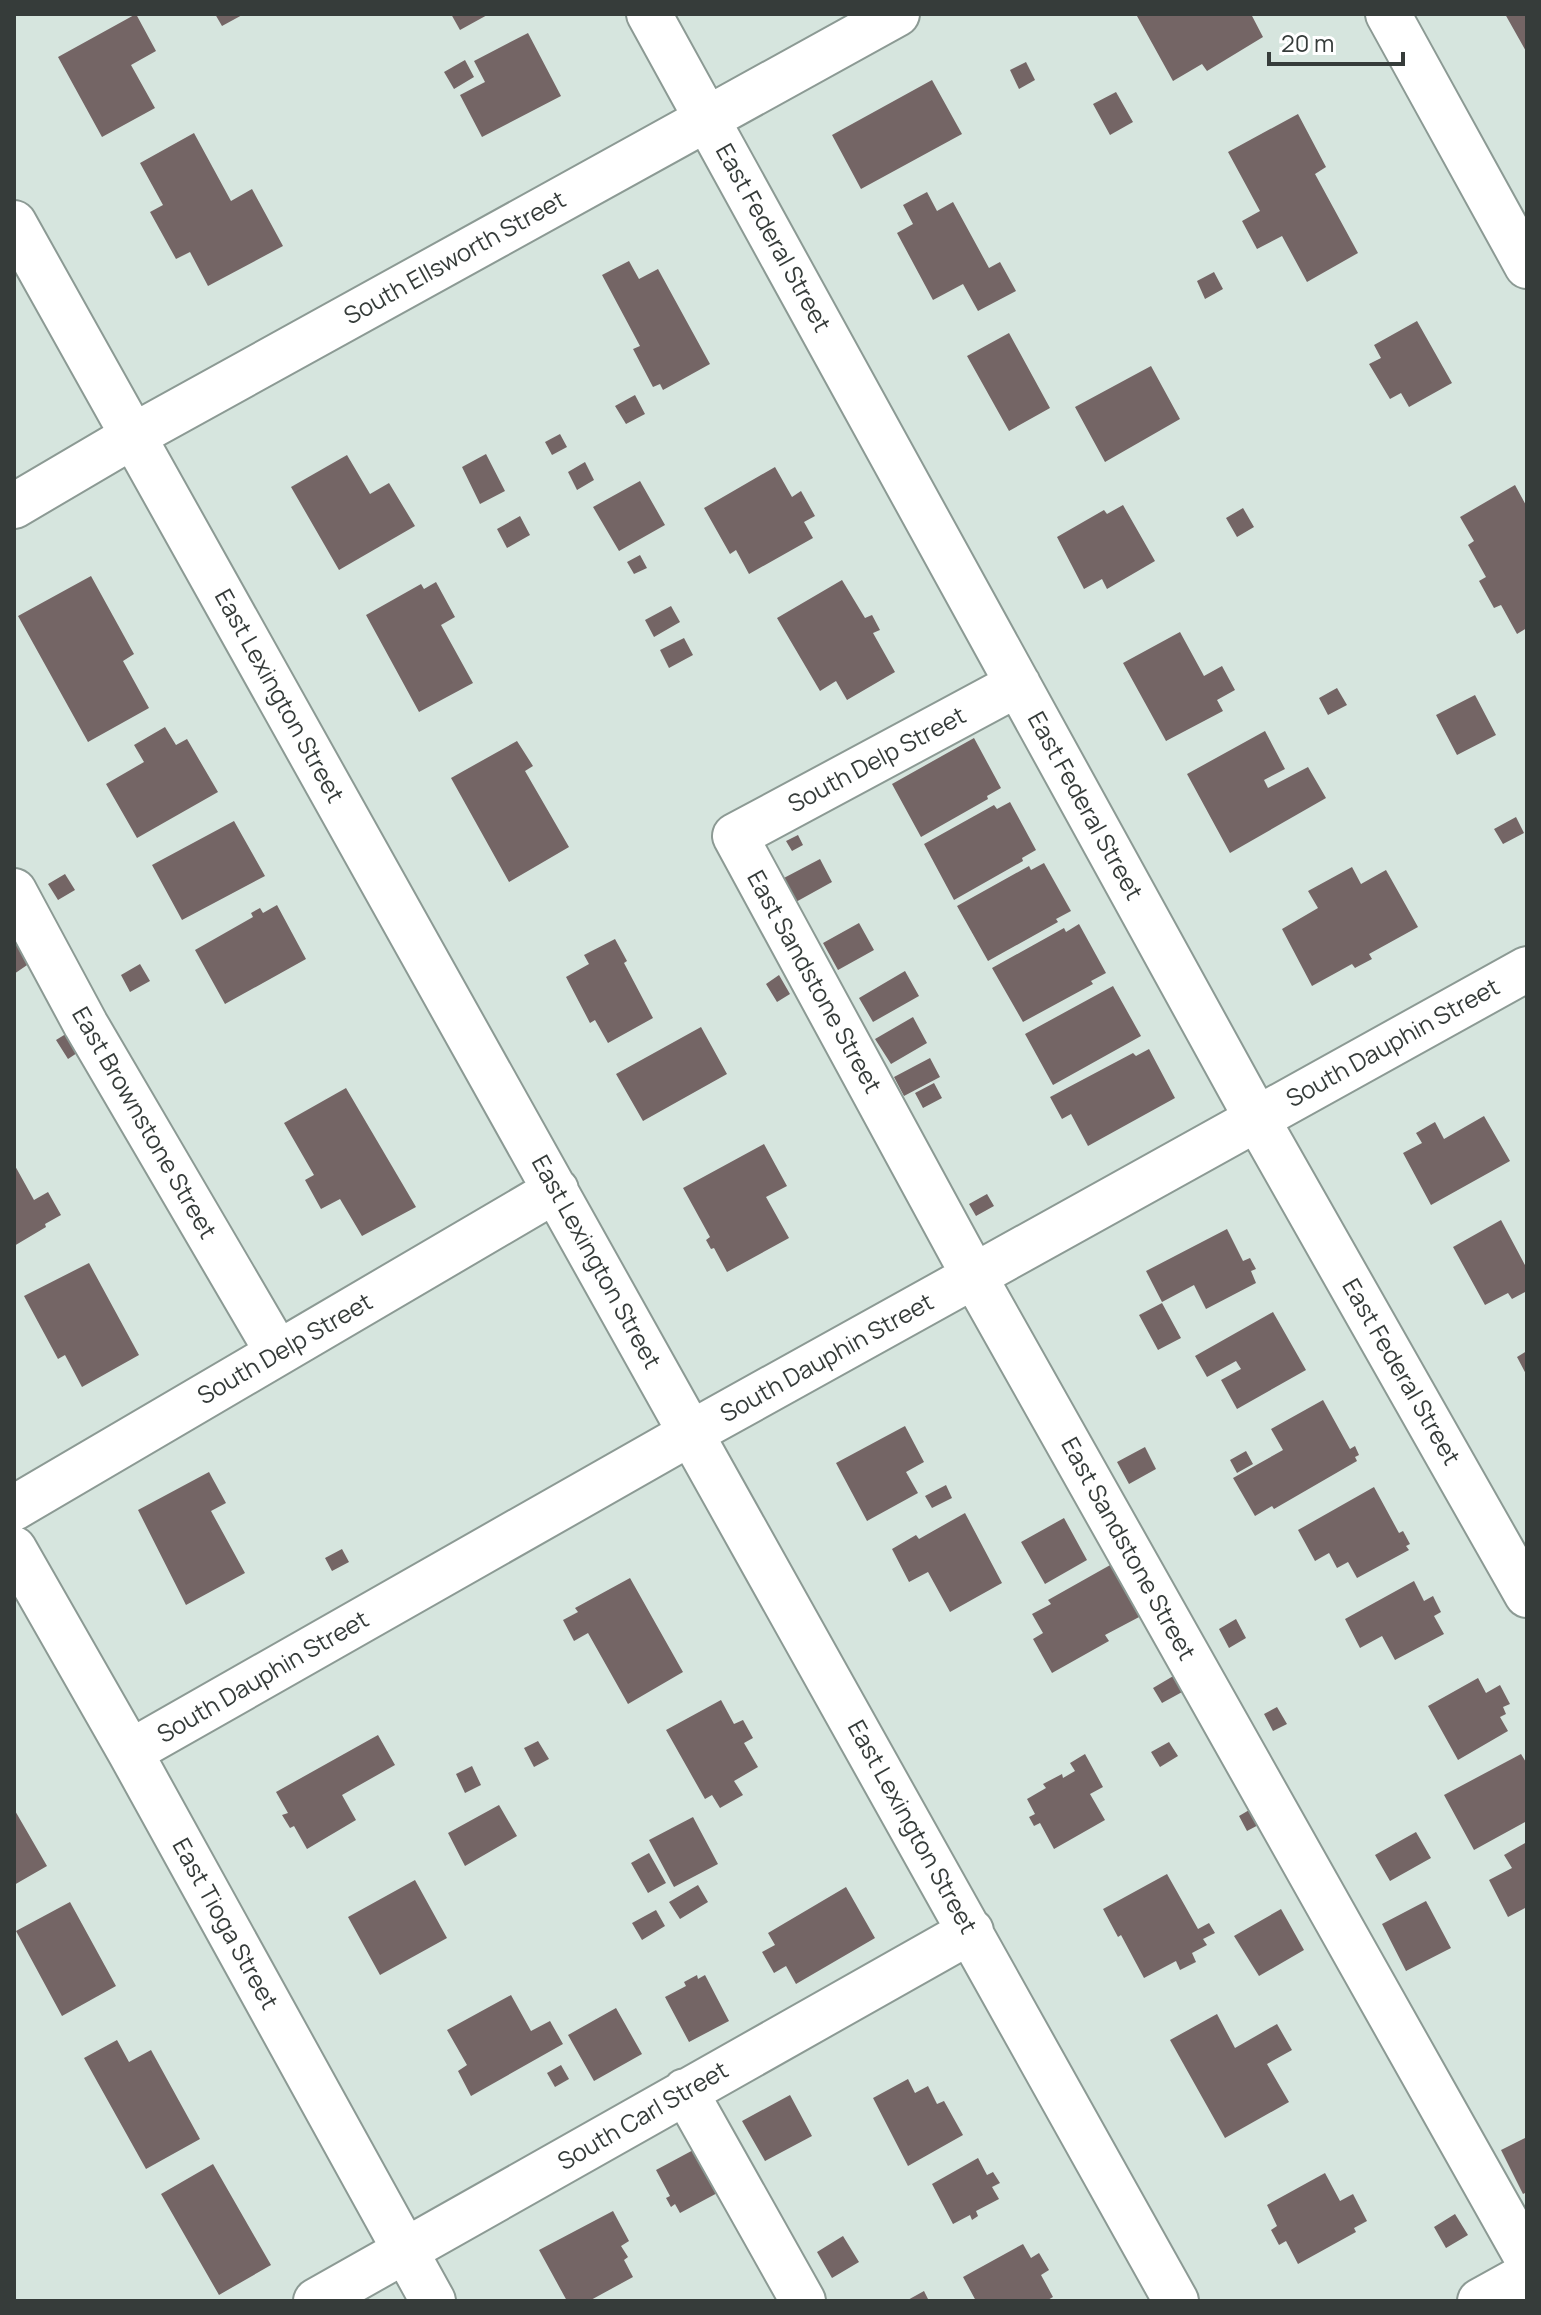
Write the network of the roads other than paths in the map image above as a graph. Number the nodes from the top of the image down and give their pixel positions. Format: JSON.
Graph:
{"nodes":[{"id":1,"x":649,"y":14,"type":"edge"},
{"id":2,"x":897,"y":14,"type":"edge"},
{"id":3,"x":1388,"y":14,"type":"edge"},
{"id":4,"x":707,"y":119,"type":"junction"},
{"id":5,"x":14,"y":223,"type":"edge"},
{"id":6,"x":1527,"y":266,"type":"edge"},
{"id":7,"x":133,"y":436,"type":"junction"},
{"id":8,"x":14,"y":506,"type":"edge"},
{"id":9,"x":1018,"y":684,"type":"junction"},
{"id":10,"x":735,"y":836,"type":"joint"},
{"id":11,"x":14,"y":891,"type":"edge"},
{"id":12,"x":1527,"y":969,"type":"edge"},
{"id":13,"x":1257,"y":1119,"type":"junction"},
{"id":14,"x":556,"y":1190,"type":"junction"},
{"id":15,"x":974,"y":1276,"type":"junction"},
{"id":16,"x":278,"y":1353,"type":"junction"},
{"id":17,"x":691,"y":1433,"type":"junction"},
{"id":18,"x":14,"y":1508,"type":"edge"},
{"id":19,"x":14,"y":1549,"type":"edge"},
{"id":20,"x":1527,"y":1595,"type":"edge"},
{"id":21,"x":130,"y":1752,"type":"junction"},
{"id":22,"x":971,"y":1931,"type":"junction"},
{"id":23,"x":685,"y":2091,"type":"junction"},
{"id":24,"x":405,"y":2251,"type":"junction"},
{"id":25,"x":1527,"y":2258,"type":"edge"},
{"id":26,"x":1527,"y":2275,"type":"edge"},
{"id":27,"x":316,"y":2301,"type":"edge"},
{"id":28,"x":433,"y":2301,"type":"edge"},
{"id":29,"x":803,"y":2301,"type":"edge"},
{"id":30,"x":1176,"y":2301,"type":"edge"},
{"id":31,"x":1480,"y":2301,"type":"edge"}],
"edges":[{"from":1,"to":4,"type":"street","name":"East Federal Street"},
{"from":2,"to":4,"type":"street","name":"South Ellsworth Street"},
{"from":3,"to":6,"type":"street"},
{"from":4,"to":7,"type":"street","name":"South Ellsworth Street"},
{"from":4,"to":9,"type":"street","name":"East Federal Street"},
{"from":5,"to":7,"type":"street","name":"East Lexington Street"},
{"from":7,"to":8,"type":"street","name":"South Ellsworth Street"},
{"from":7,"to":14,"type":"street","name":"East Lexington Street"},
{"from":9,"to":10,"type":"street","name":"South Delp Street"},
{"from":9,"to":13,"type":"street","name":"East Federal Street"},
{"from":10,"to":15,"type":"street","name":"East Sandstone Street"},
{"from":11,"to":16,"type":"street","name":"East Brownstone Street"},
{"from":12,"to":13,"type":"street","name":"South Dauphin Street"},
{"from":13,"to":15,"type":"street","name":"South Dauphin Street"},
{"from":13,"to":20,"type":"street","name":"East Federal Street"},
{"from":14,"to":16,"type":"street","name":"South Delp Street"},
{"from":14,"to":17,"type":"street","name":"East Lexington Street"},
{"from":15,"to":17,"type":"street","name":"South Dauphin Street"},
{"from":15,"to":25,"type":"street","name":"East Sandstone Street"},
{"from":16,"to":18,"type":"street","name":"South Delp Street"},
{"from":17,"to":21,"type":"street","name":"South Dauphin Street"},
{"from":17,"to":22,"type":"street","name":"East Lexington Street"},
{"from":19,"to":21,"type":"street","name":"East Tioga Street"},
{"from":21,"to":24,"type":"street","name":"East Tioga Street"},
{"from":22,"to":23,"type":"street","name":"South Carl Street"},
{"from":22,"to":30,"type":"street","name":"East Lexington Street"},
{"from":23,"to":24,"type":"street","name":"South Carl Street"},
{"from":23,"to":29,"type":"street"},
{"from":24,"to":27,"type":"street","name":"South Carl Street"},
{"from":24,"to":28,"type":"street","name":"East Tioga Street"},
{"from":26,"to":31,"type":"street"}]}
